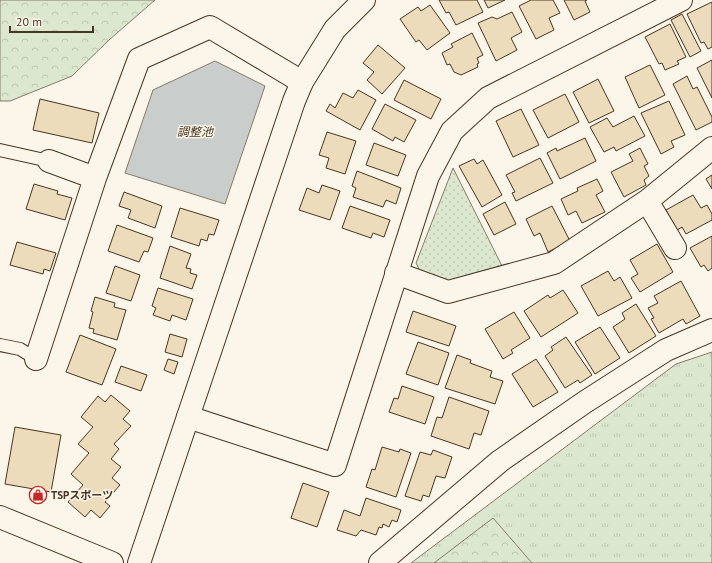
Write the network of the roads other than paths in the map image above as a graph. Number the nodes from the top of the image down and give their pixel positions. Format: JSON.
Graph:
{"nodes":[{"id":1,"x":364,"y":0,"type":"edge"},
{"id":2,"x":681,"y":0,"type":"edge"},
{"id":3,"x":302,"y":82,"type":"junction"},
{"id":4,"x":712,"y":148,"type":"edge"},
{"id":5,"x":0,"y":150,"type":"edge"},
{"id":6,"x":49,"y":161,"type":"joint"},
{"id":7,"x":95,"y":178,"type":"junction"},
{"id":8,"x":647,"y":201,"type":"junction"},
{"id":9,"x":676,"y":248,"type":"dead end"},
{"id":10,"x":396,"y":273,"type":"junction"},
{"id":11,"x":712,"y":330,"type":"edge"},
{"id":12,"x":0,"y":345,"type":"edge"},
{"id":13,"x":36,"y":359,"type":"joint"},
{"id":14,"x":188,"y":417,"type":"junction"},
{"id":15,"x":0,"y":517,"type":"edge"},
{"id":16,"x":112,"y":563,"type":"edge"},
{"id":17,"x":139,"y":563,"type":"edge"},
{"id":18,"x":380,"y":563,"type":"edge"}],
"edges":[{"from":1,"to":3,"type":"street"},
{"from":2,"to":10,"type":"street"},
{"from":3,"to":7,"type":"street"},
{"from":3,"to":14,"type":"street"},
{"from":4,"to":8,"type":"street"},
{"from":5,"to":6,"type":"lane"},
{"from":6,"to":7,"type":"street"},
{"from":7,"to":13,"type":"street"},
{"from":8,"to":9,"type":"street"},
{"from":8,"to":10,"type":"street"},
{"from":10,"to":14,"type":"street"},
{"from":11,"to":18,"type":"street"},
{"from":12,"to":13,"type":"lane"},
{"from":14,"to":17,"type":"street"},
{"from":15,"to":16,"type":"street"}]}
